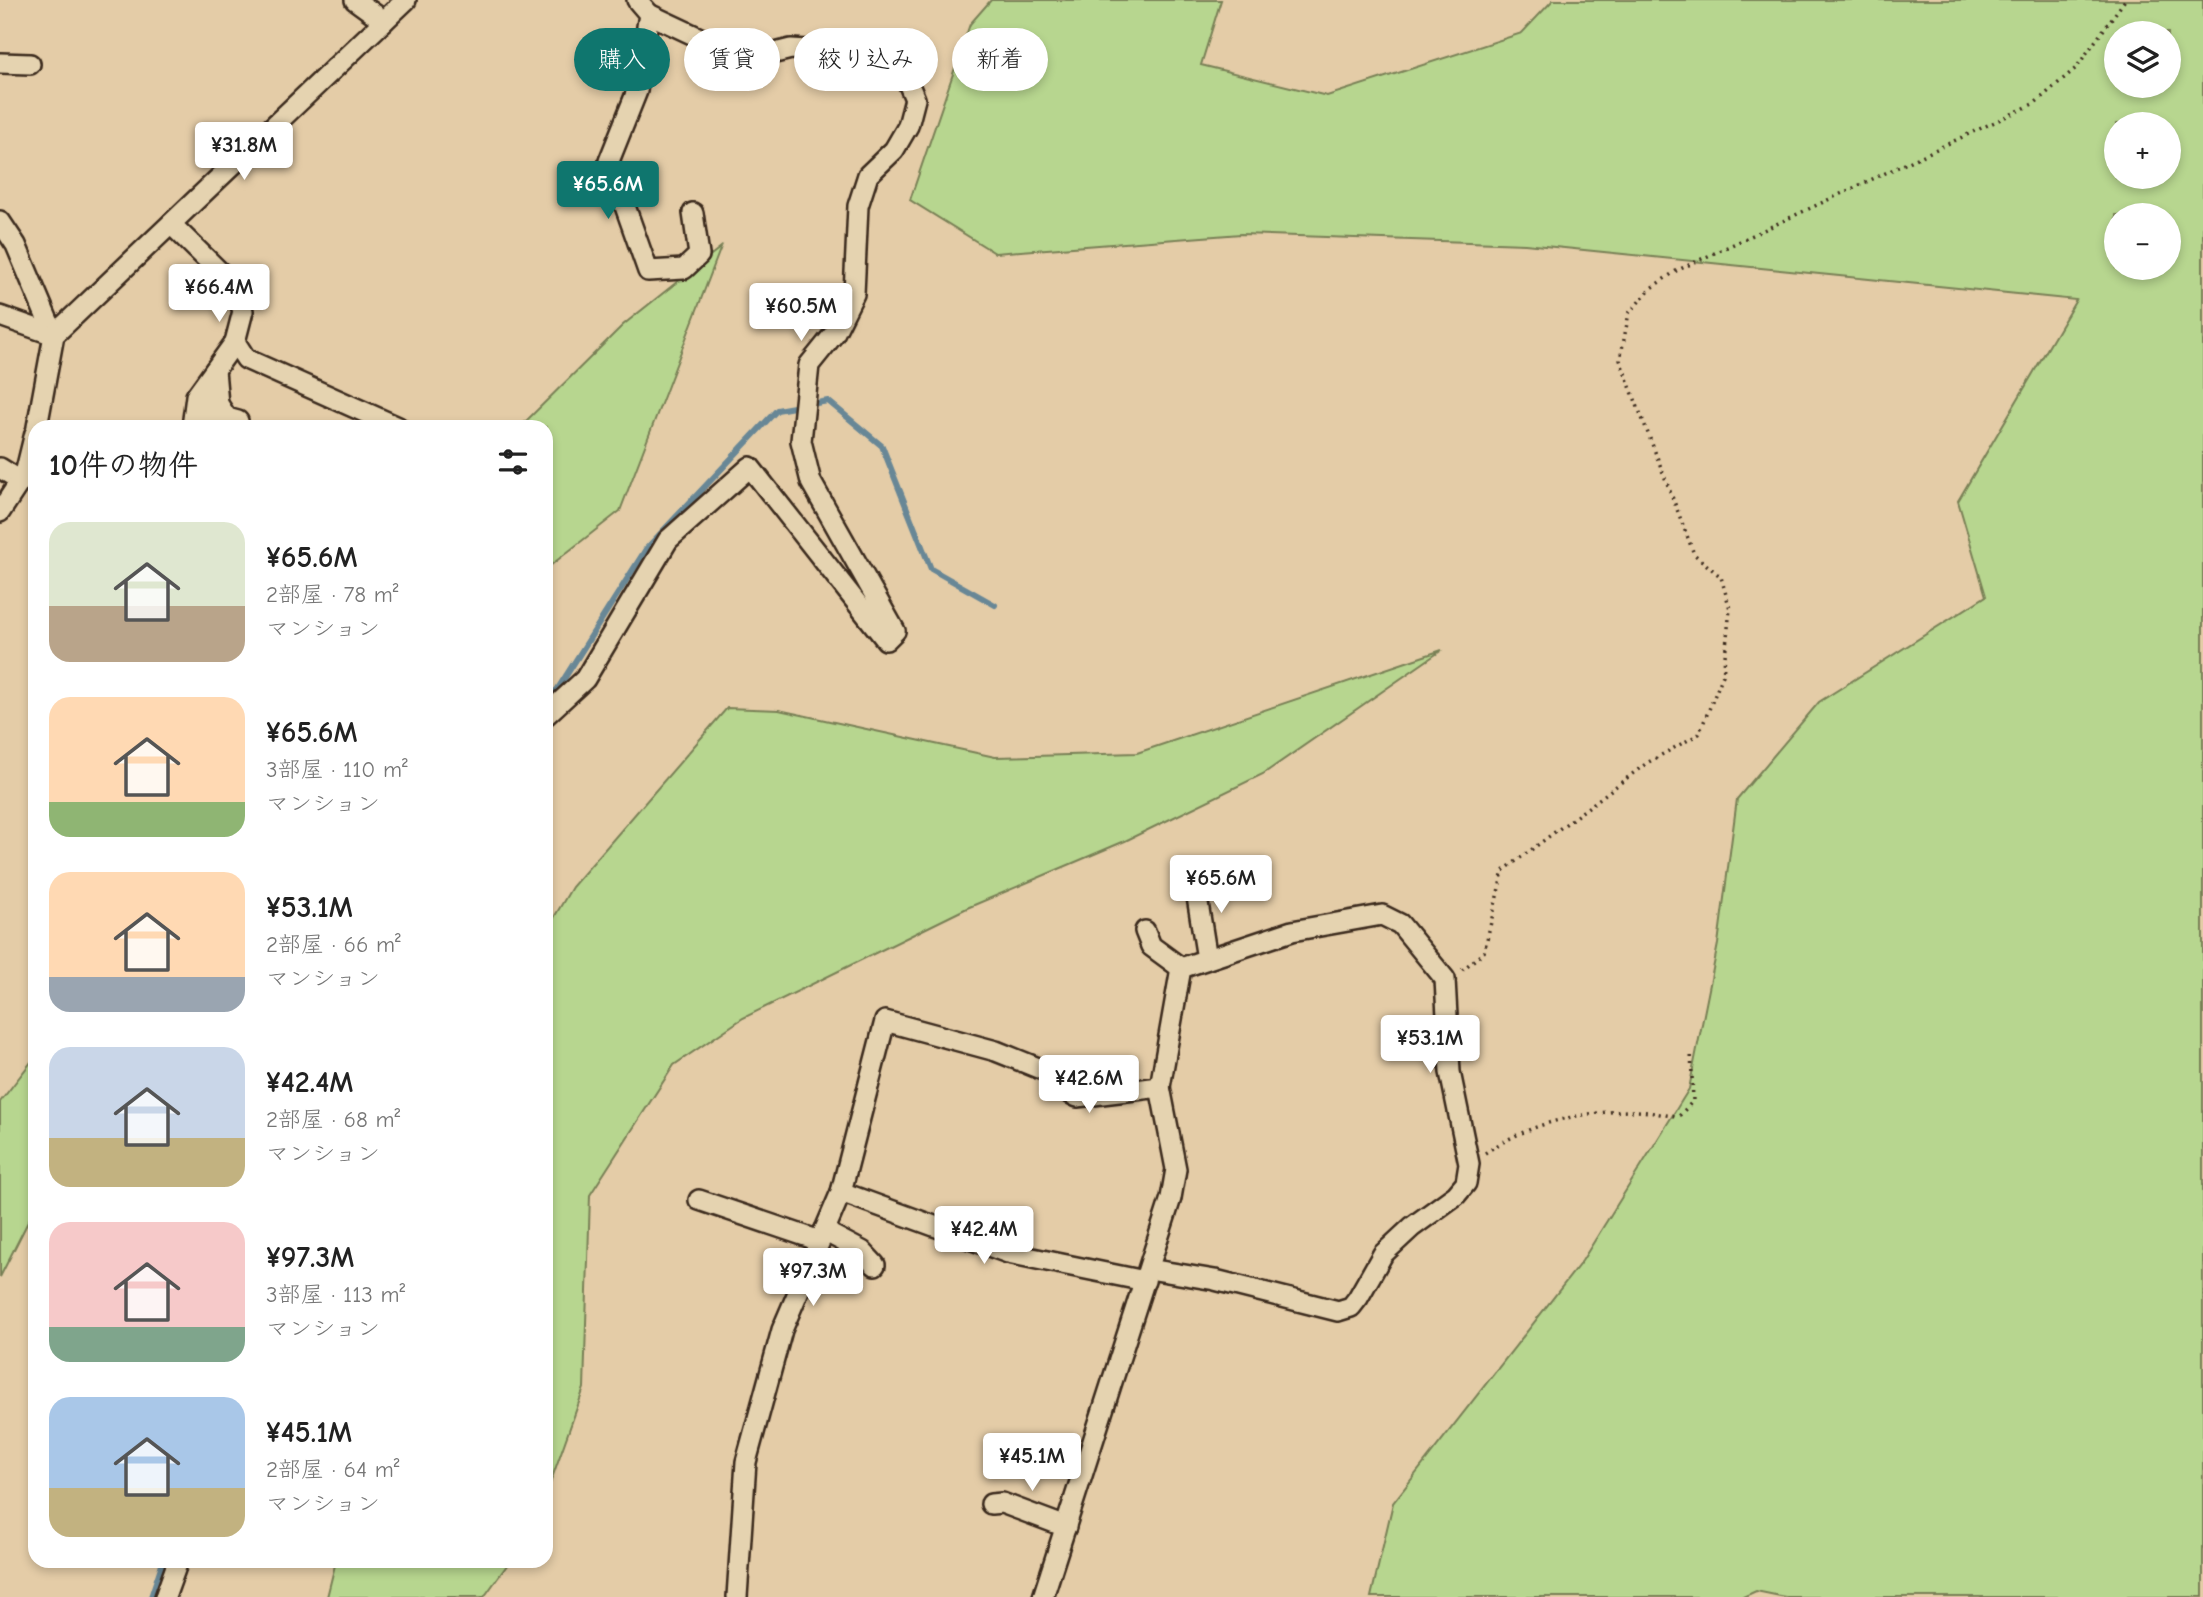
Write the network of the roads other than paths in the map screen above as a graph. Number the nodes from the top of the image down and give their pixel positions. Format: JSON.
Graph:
{"nodes":[{"id":1,"x":355,"y":0,"type":"edge"},
{"id":2,"x":406,"y":0,"type":"edge"},
{"id":3,"x":643,"y":7,"type":"edge"},
{"id":4,"x":384,"y":21,"type":"junction"},
{"id":5,"x":0,"y":64,"type":"edge"},
{"id":6,"x":30,"y":64,"type":"dead end"},
{"id":7,"x":693,"y":213,"type":"dead end"},
{"id":8,"x":0,"y":221,"type":"edge"},
{"id":9,"x":171,"y":224,"type":"junction"},
{"id":10,"x":0,"y":316,"type":"edge"},
{"id":11,"x":54,"y":335,"type":"junction"},
{"id":12,"x":235,"y":342,"type":"junction"},
{"id":13,"x":210,"y":376,"type":"junction"},
{"id":14,"x":38,"y":420,"type":"edge"},
{"id":15,"x":193,"y":420,"type":"edge"},
{"id":16,"x":209,"y":420,"type":"edge"},
{"id":17,"x":234,"y":420,"type":"edge"},
{"id":18,"x":382,"y":420,"type":"edge"},
{"id":19,"x":28,"y":457,"type":"edge"},
{"id":20,"x":0,"y":468,"type":"edge"},
{"id":21,"x":21,"y":481,"type":"junction"},
{"id":22,"x":0,"y":512,"type":"edge"},
{"id":23,"x":553,"y":709,"type":"edge"},
{"id":24,"x":1194,"y":878,"type":"dead end"},
{"id":25,"x":1145,"y":931,"type":"dead end"},
{"id":26,"x":1207,"y":959,"type":"junction"},
{"id":27,"x":1181,"y":968,"type":"junction"},
{"id":28,"x":1160,"y":1087,"type":"junction"},
{"id":29,"x":841,"y":1192,"type":"junction"},
{"id":30,"x":699,"y":1200,"type":"dead end"},
{"id":31,"x":822,"y":1236,"type":"junction"},
{"id":32,"x":875,"y":1265,"type":"dead end"},
{"id":33,"x":1147,"y":1275,"type":"junction"},
{"id":34,"x":991,"y":1504,"type":"dead end"},
{"id":35,"x":1066,"y":1527,"type":"junction"},
{"id":36,"x":175,"y":1568,"type":"edge"},
{"id":37,"x":165,"y":1597,"type":"edge"},
{"id":38,"x":737,"y":1597,"type":"edge"},
{"id":39,"x":1043,"y":1597,"type":"edge"}],
"edges":[{"from":1,"to":4,"type":"street"},
{"from":2,"to":4,"type":"street"},
{"from":3,"to":7,"type":"street"},
{"from":3,"to":23,"type":"street"},
{"from":4,"to":9,"type":"street"},
{"from":5,"to":6,"type":"street"},
{"from":8,"to":11,"type":"street"},
{"from":9,"to":11,"type":"street"},
{"from":9,"to":12,"type":"street"},
{"from":10,"to":11,"type":"street"},
{"from":11,"to":14,"type":"street"},
{"from":12,"to":13,"type":"street"},
{"from":12,"to":18,"type":"street"},
{"from":13,"to":15,"type":"street"},
{"from":13,"to":16,"type":"street"},
{"from":13,"to":17,"type":"street"},
{"from":19,"to":21,"type":"street"},
{"from":20,"to":21,"type":"street"},
{"from":21,"to":22,"type":"street"},
{"from":24,"to":26,"type":"street"},
{"from":25,"to":27,"type":"street"},
{"from":26,"to":27,"type":"street"},
{"from":26,"to":33,"type":"street"},
{"from":27,"to":28,"type":"street"},
{"from":28,"to":29,"type":"street"},
{"from":28,"to":33,"type":"street"},
{"from":29,"to":31,"type":"street"},
{"from":29,"to":33,"type":"street"},
{"from":30,"to":31,"type":"street"},
{"from":31,"to":32,"type":"street"},
{"from":31,"to":38,"type":"street"},
{"from":33,"to":35,"type":"street"},
{"from":34,"to":35,"type":"street"},
{"from":35,"to":39,"type":"street"},
{"from":36,"to":37,"type":"street"}]}
